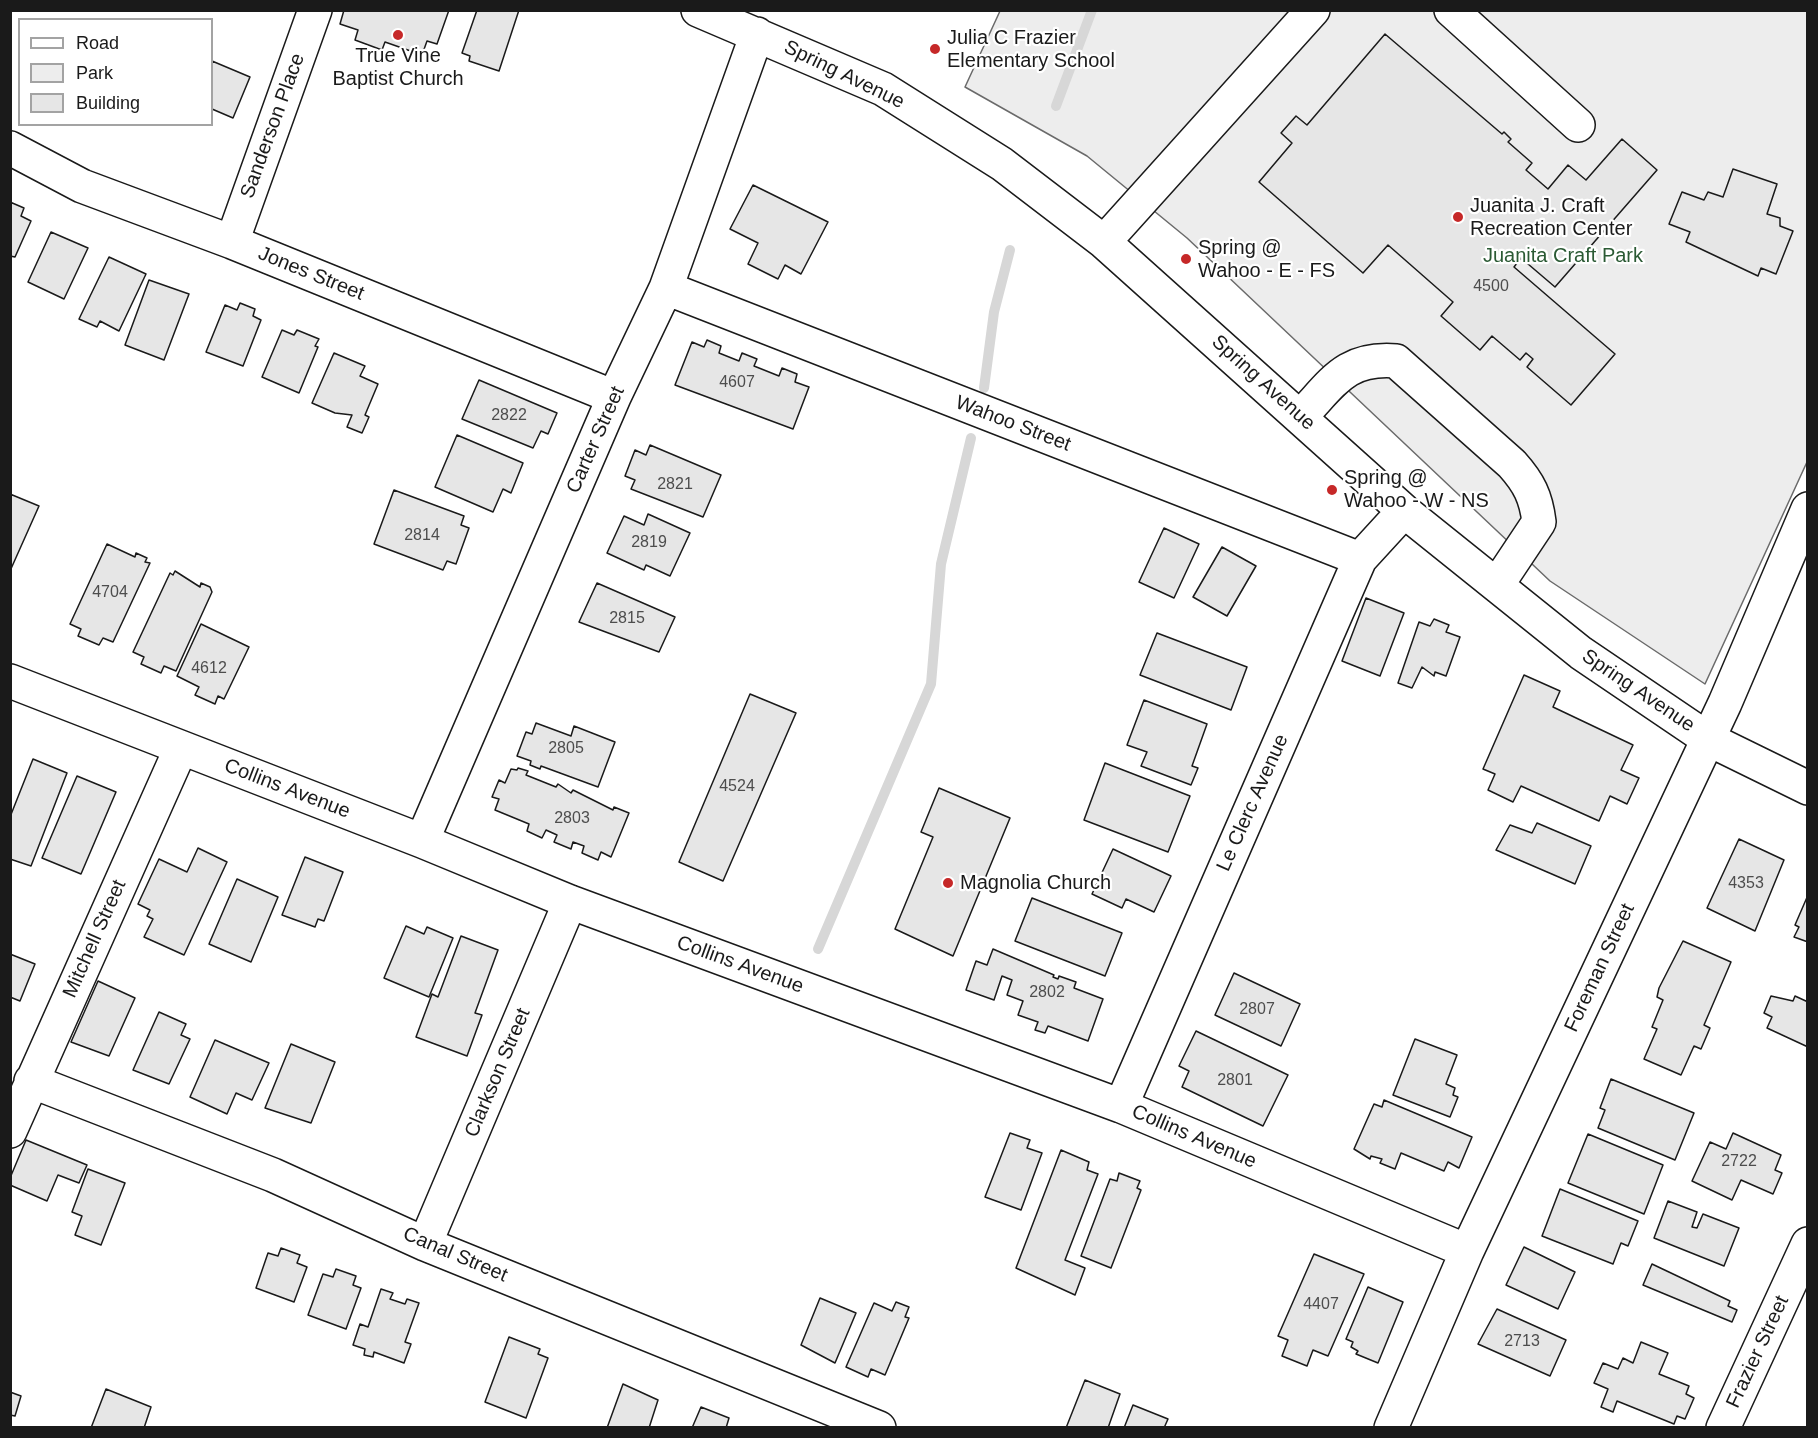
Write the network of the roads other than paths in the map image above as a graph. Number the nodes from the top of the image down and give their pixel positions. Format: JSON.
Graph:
{"nodes":[{"id":1,"x":315,"y":10,"type":"edge"},
{"id":2,"x":698,"y":10,"type":"edge"},
{"id":3,"x":1313,"y":10,"type":"edge"},
{"id":4,"x":1451,"y":10,"type":"edge"},
{"id":5,"x":757,"y":34,"type":"junction"},
{"id":6,"x":1578,"y":125,"type":"dead end"},
{"id":7,"x":10,"y":148,"type":"edge"},
{"id":8,"x":232,"y":242,"type":"junction"},
{"id":9,"x":1104,"y":242,"type":"junction"},
{"id":10,"x":666,"y":288,"type":"junction"},
{"id":11,"x":614,"y":397,"type":"junction"},
{"id":12,"x":1301,"y":416,"type":"junction"},
{"id":13,"x":1808,"y":509,"type":"edge"},
{"id":14,"x":1404,"y":511,"type":"junction"},
{"id":15,"x":1360,"y":559,"type":"junction"},
{"id":16,"x":1497,"y":585,"type":"junction"},
{"id":17,"x":10,"y":681,"type":"edge"},
{"id":18,"x":1708,"y":739,"type":"junction"},
{"id":19,"x":181,"y":747,"type":"junction"},
{"id":20,"x":1808,"y":788,"type":"edge"},
{"id":21,"x":422,"y":841,"type":"junction"},
{"id":22,"x":570,"y":902,"type":"junction"},
{"id":23,"x":32,"y":1081,"type":"junction"},
{"id":24,"x":1121,"y":1106,"type":"junction"},
{"id":25,"x":10,"y":1131,"type":"edge"},
{"id":26,"x":425,"y":1244,"type":"junction"},
{"id":27,"x":1808,"y":1244,"type":"edge"},
{"id":28,"x":1467,"y":1251,"type":"junction"},
{"id":29,"x":879,"y":1428,"type":"edge"},
{"id":30,"x":1391,"y":1428,"type":"edge"},
{"id":31,"x":1724,"y":1428,"type":"edge"}],
"edges":[{"from":1,"to":8,"type":"street","name":"Sanderson Place"},
{"from":2,"to":5,"type":"street","name":"Spring Avenue"},
{"from":3,"to":9,"type":"street"},
{"from":4,"to":6,"type":"street"},
{"from":5,"to":9,"type":"street","name":"Spring Avenue"},
{"from":5,"to":10,"type":"street","name":"Carter Street"},
{"from":7,"to":8,"type":"street","name":"Jones Street"},
{"from":8,"to":11,"type":"street","name":"Jones Street"},
{"from":9,"to":12,"type":"street","name":"Spring Avenue"},
{"from":10,"to":11,"type":"street","name":"Carter Street"},
{"from":10,"to":15,"type":"street","name":"Wahoo Street"},
{"from":11,"to":21,"type":"street","name":"Carter Street"},
{"from":12,"to":14,"type":"street","name":"Spring Avenue"},
{"from":12,"to":16,"type":"street"},
{"from":13,"to":18,"type":"street","name":"Foreman Street"},
{"from":14,"to":15,"type":"street","name":"Le Clerc Avenue"},
{"from":14,"to":16,"type":"street","name":"Spring Avenue"},
{"from":15,"to":24,"type":"street","name":"Le Clerc Avenue"},
{"from":16,"to":18,"type":"street","name":"Spring Avenue"},
{"from":17,"to":19,"type":"street","name":"Collins Avenue"},
{"from":18,"to":20,"type":"street","name":"Spring Avenue"},
{"from":18,"to":28,"type":"street","name":"Foreman Street"},
{"from":19,"to":21,"type":"street","name":"Collins Avenue"},
{"from":19,"to":23,"type":"street","name":"Mitchell Street"},
{"from":21,"to":22,"type":"street","name":"Collins Avenue"},
{"from":22,"to":24,"type":"street","name":"Collins Avenue"},
{"from":22,"to":26,"type":"street","name":"Clarkson Street"},
{"from":23,"to":25,"type":"street","name":"Mitchell Street"},
{"from":23,"to":26,"type":"street","name":"Canal Street"},
{"from":24,"to":28,"type":"street","name":"Collins Avenue"},
{"from":26,"to":29,"type":"street","name":"Canal Street"},
{"from":27,"to":31,"type":"street","name":"Frazier Street"},
{"from":28,"to":30,"type":"street","name":"Foreman Street"}]}
